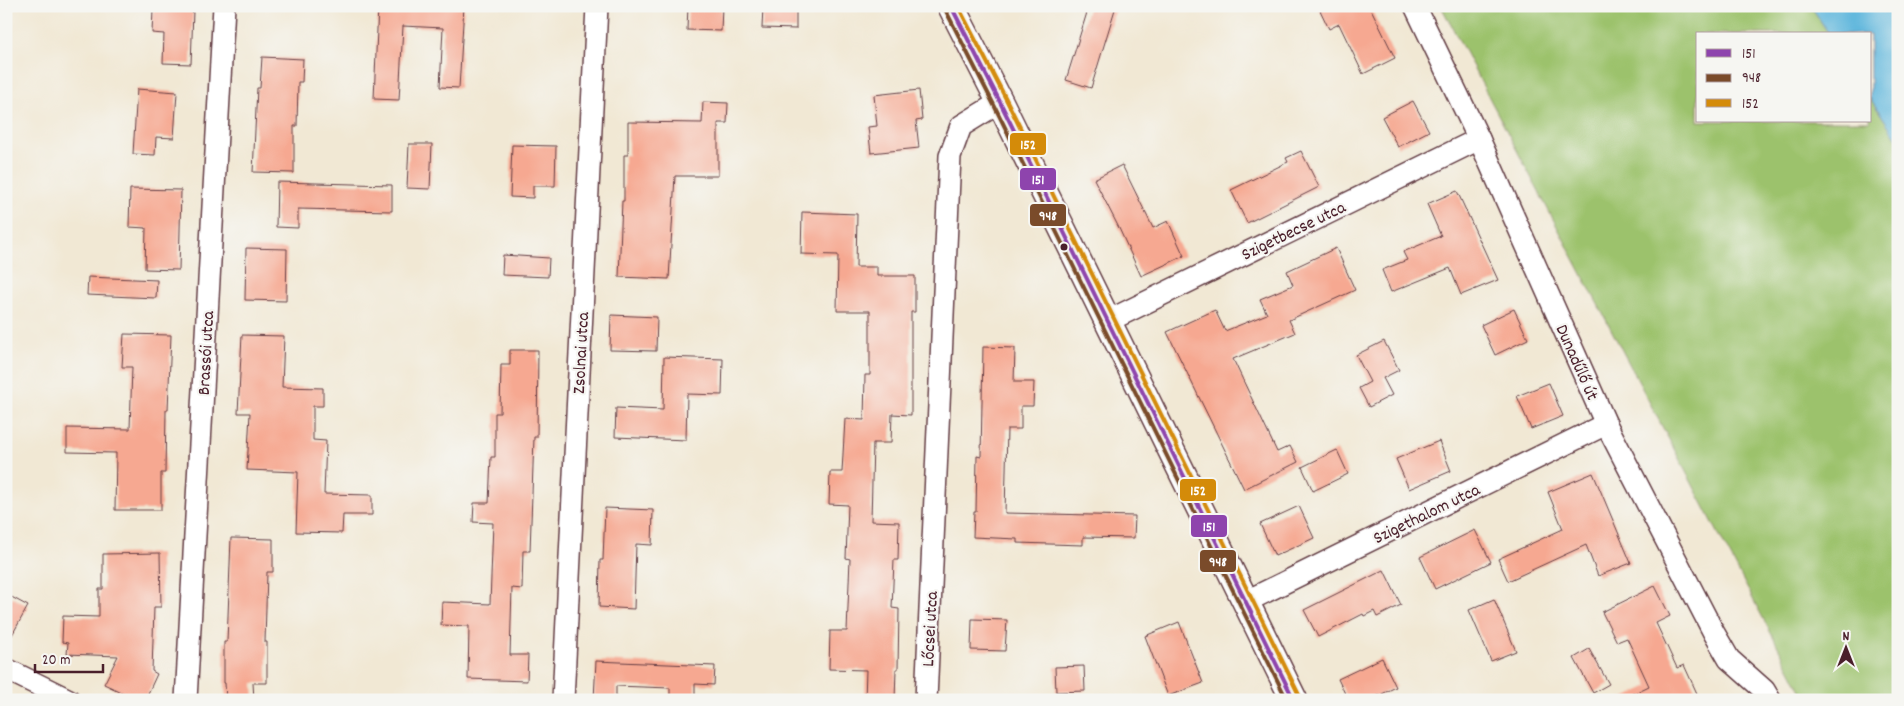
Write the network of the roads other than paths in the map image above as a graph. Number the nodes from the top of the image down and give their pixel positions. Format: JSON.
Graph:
{"nodes":[{"id":1,"x":224,"y":6,"type":"edge"},
{"id":2,"x":597,"y":6,"type":"edge"},
{"id":3,"x":951,"y":6,"type":"edge"},
{"id":4,"x":1414,"y":6,"type":"edge"},
{"id":5,"x":1000,"y":102,"type":"junction"},
{"id":6,"x":1479,"y":139,"type":"junction"},
{"id":7,"x":1108,"y":320,"type":"junction"},
{"id":8,"x":1606,"y":424,"type":"junction"},
{"id":9,"x":1246,"y":602,"type":"junction"},
{"id":10,"x":6,"y":670,"type":"edge"},
{"id":11,"x":69,"y":700,"type":"edge"},
{"id":12,"x":186,"y":700,"type":"edge"},
{"id":13,"x":563,"y":700,"type":"edge"},
{"id":14,"x":926,"y":700,"type":"edge"},
{"id":15,"x":1294,"y":700,"type":"edge"},
{"id":16,"x":1770,"y":700,"type":"edge"}],
"edges":[{"from":1,"to":12,"type":"street","name":"Brassói utca"},
{"from":2,"to":13,"type":"street","name":"Zsolnai utca"},
{"from":3,"to":5,"type":"street"},
{"from":4,"to":6,"type":"street","name":"Dunadűlő út"},
{"from":5,"to":7,"type":"street"},
{"from":5,"to":14,"type":"street","name":"Lőcsei utca"},
{"from":6,"to":7,"type":"street","name":"Szigetbecse utca"},
{"from":6,"to":8,"type":"street","name":"Dunadűlő út"},
{"from":7,"to":9,"type":"street"},
{"from":8,"to":9,"type":"street","name":"Szigethalom utca"},
{"from":8,"to":16,"type":"street","name":"Dunadűlő út"},
{"from":9,"to":15,"type":"street"},
{"from":10,"to":11,"type":"street"}]}
